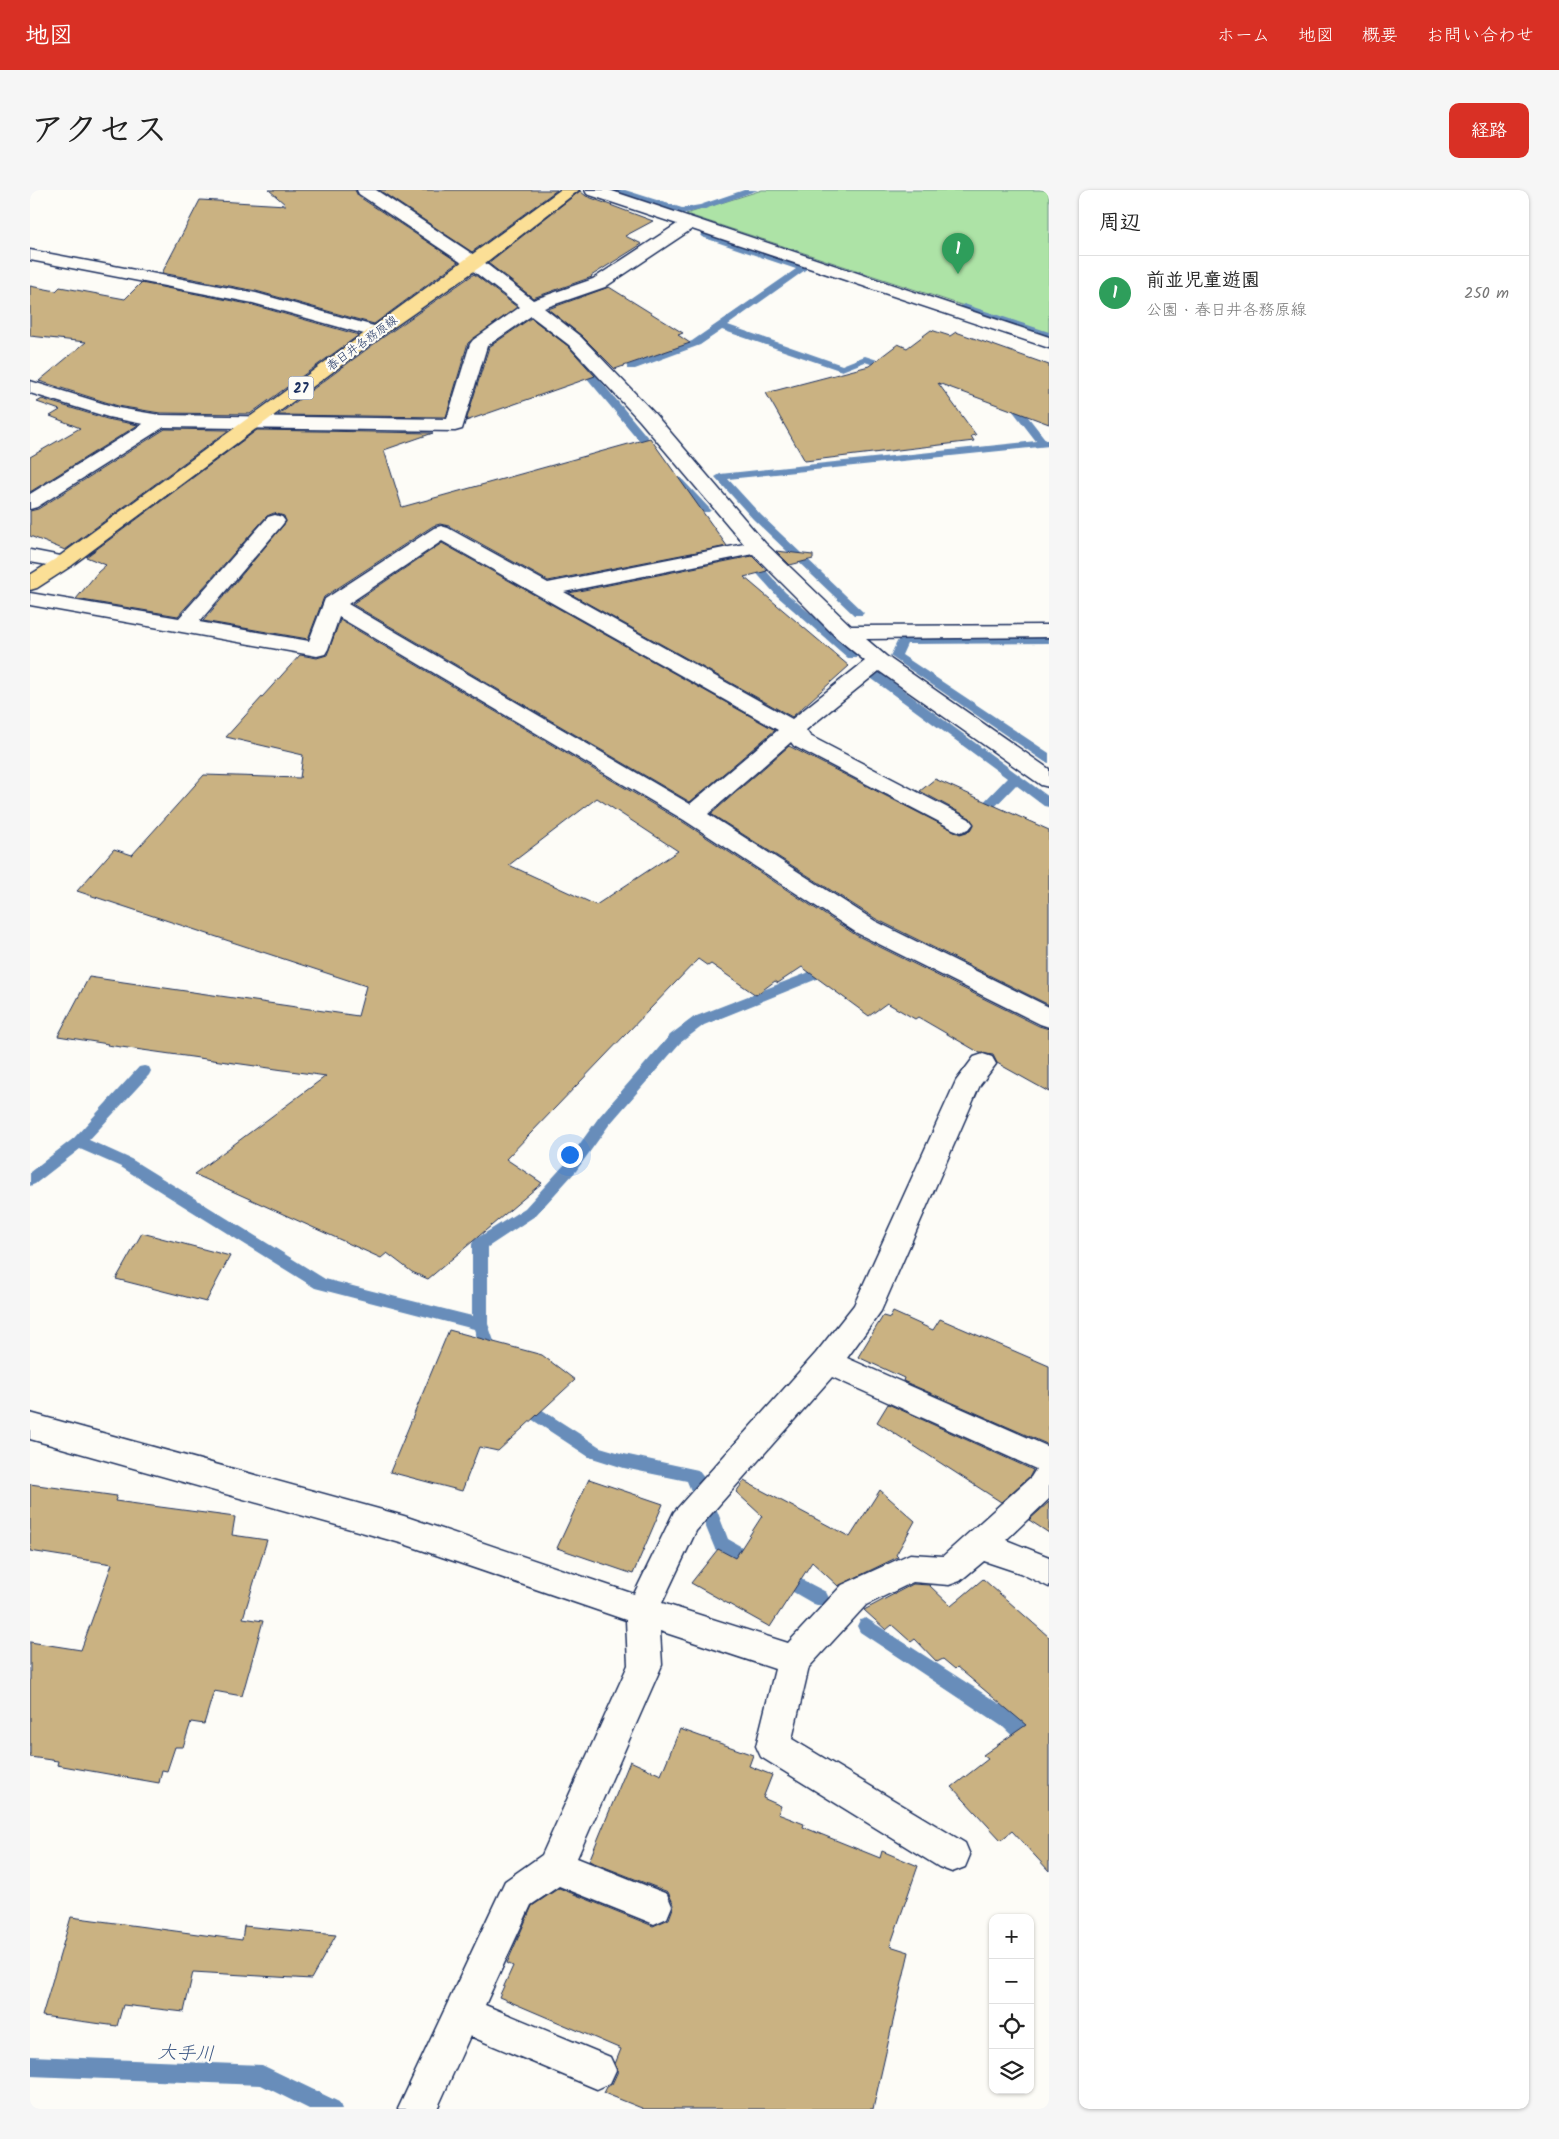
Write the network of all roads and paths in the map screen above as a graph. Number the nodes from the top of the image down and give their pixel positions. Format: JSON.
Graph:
{"nodes":[{"id":1,"x":365,"y":190,"type":"edge"},
{"id":2,"x":571,"y":190,"type":"edge"},
{"id":3,"x":593,"y":190,"type":"edge"},
{"id":4,"x":691,"y":222,"type":"junction"},
{"id":5,"x":30,"y":255,"type":"edge"},
{"id":6,"x":474,"y":264,"type":"junction"},
{"id":7,"x":531,"y":308,"type":"junction"},
{"id":8,"x":375,"y":332,"type":"junction"},
{"id":9,"x":1049,"y":343,"type":"edge"},
{"id":10,"x":30,"y":387,"type":"edge"},
{"id":11,"x":160,"y":421,"type":"junction"},
{"id":12,"x":256,"y":421,"type":"junction"},
{"id":13,"x":30,"y":503,"type":"edge"},
{"id":14,"x":275,"y":521,"type":"dead end"},
{"id":15,"x":758,"y":547,"type":"junction"},
{"id":16,"x":30,"y":556,"type":"edge"},
{"id":17,"x":64,"y":562,"type":"junction"},
{"id":18,"x":30,"y":584,"type":"edge"},
{"id":19,"x":545,"y":590,"type":"junction"},
{"id":20,"x":30,"y":599,"type":"edge"},
{"id":21,"x":333,"y":604,"type":"junction"},
{"id":22,"x":184,"y":626,"type":"junction"},
{"id":23,"x":1049,"y":631,"type":"edge"},
{"id":24,"x":845,"y":633,"type":"junction"},
{"id":25,"x":878,"y":661,"type":"junction"},
{"id":26,"x":793,"y":729,"type":"junction"},
{"id":27,"x":1049,"y":780,"type":"edge"},
{"id":28,"x":692,"y":815,"type":"junction"},
{"id":29,"x":961,"y":824,"type":"dead end"},
{"id":30,"x":1049,"y":1018,"type":"edge"},
{"id":31,"x":983,"y":1064,"type":"dead end"},
{"id":32,"x":827,"y":1362,"type":"junction"},
{"id":33,"x":30,"y":1426,"type":"edge"},
{"id":34,"x":1049,"y":1461,"type":"edge"},
{"id":35,"x":1049,"y":1476,"type":"edge"},
{"id":36,"x":979,"y":1545,"type":"junction"},
{"id":37,"x":1049,"y":1573,"type":"edge"},
{"id":38,"x":642,"y":1611,"type":"junction"},
{"id":39,"x":794,"y":1660,"type":"junction"},
{"id":40,"x":952,"y":1855,"type":"dead end"},
{"id":41,"x":555,"y":1867,"type":"junction"},
{"id":42,"x":654,"y":1906,"type":"dead end"},
{"id":43,"x":462,"y":2014,"type":"junction"},
{"id":44,"x":597,"y":2070,"type":"dead end"},
{"id":45,"x":418,"y":2109,"type":"edge"}],
"edges":[{"from":1,"to":6,"type":"street"},
{"from":2,"to":6,"type":"main road","name":"春日井各務原線","number":"27"},
{"from":3,"to":4,"type":"street"},
{"from":4,"to":7,"type":"street"},
{"from":4,"to":9,"type":"street"},
{"from":5,"to":8,"type":"street"},
{"from":6,"to":7,"type":"street"},
{"from":6,"to":8,"type":"main road","name":"春日井各務原線","number":"27"},
{"from":7,"to":12,"type":"street"},
{"from":7,"to":15,"type":"street"},
{"from":8,"to":12,"type":"main road","name":"春日井各務原線","number":"27"},
{"from":10,"to":11,"type":"street"},
{"from":11,"to":12,"type":"street"},
{"from":11,"to":13,"type":"street"},
{"from":12,"to":17,"type":"main road","name":"春日井各務原線","number":"27"},
{"from":14,"to":22,"type":"street"},
{"from":15,"to":19,"type":"street"},
{"from":15,"to":24,"type":"street"},
{"from":16,"to":17,"type":"street"},
{"from":17,"to":18,"type":"main road","name":"春日井各務原線","number":"27"},
{"from":19,"to":21,"type":"street"},
{"from":19,"to":26,"type":"street"},
{"from":20,"to":22,"type":"street"},
{"from":21,"to":22,"type":"street"},
{"from":21,"to":28,"type":"street"},
{"from":23,"to":24,"type":"street"},
{"from":24,"to":25,"type":"street"},
{"from":25,"to":26,"type":"street"},
{"from":25,"to":27,"type":"street"},
{"from":26,"to":28,"type":"street"},
{"from":26,"to":29,"type":"street"},
{"from":28,"to":30,"type":"street"},
{"from":31,"to":32,"type":"street"},
{"from":32,"to":34,"type":"street"},
{"from":32,"to":38,"type":"street"},
{"from":33,"to":38,"type":"street"},
{"from":35,"to":36,"type":"street"},
{"from":36,"to":37,"type":"street"},
{"from":36,"to":39,"type":"street"},
{"from":38,"to":39,"type":"street"},
{"from":38,"to":41,"type":"street"},
{"from":39,"to":40,"type":"street"},
{"from":41,"to":42,"type":"street"},
{"from":41,"to":43,"type":"street"},
{"from":43,"to":44,"type":"street"},
{"from":43,"to":45,"type":"street"}]}
